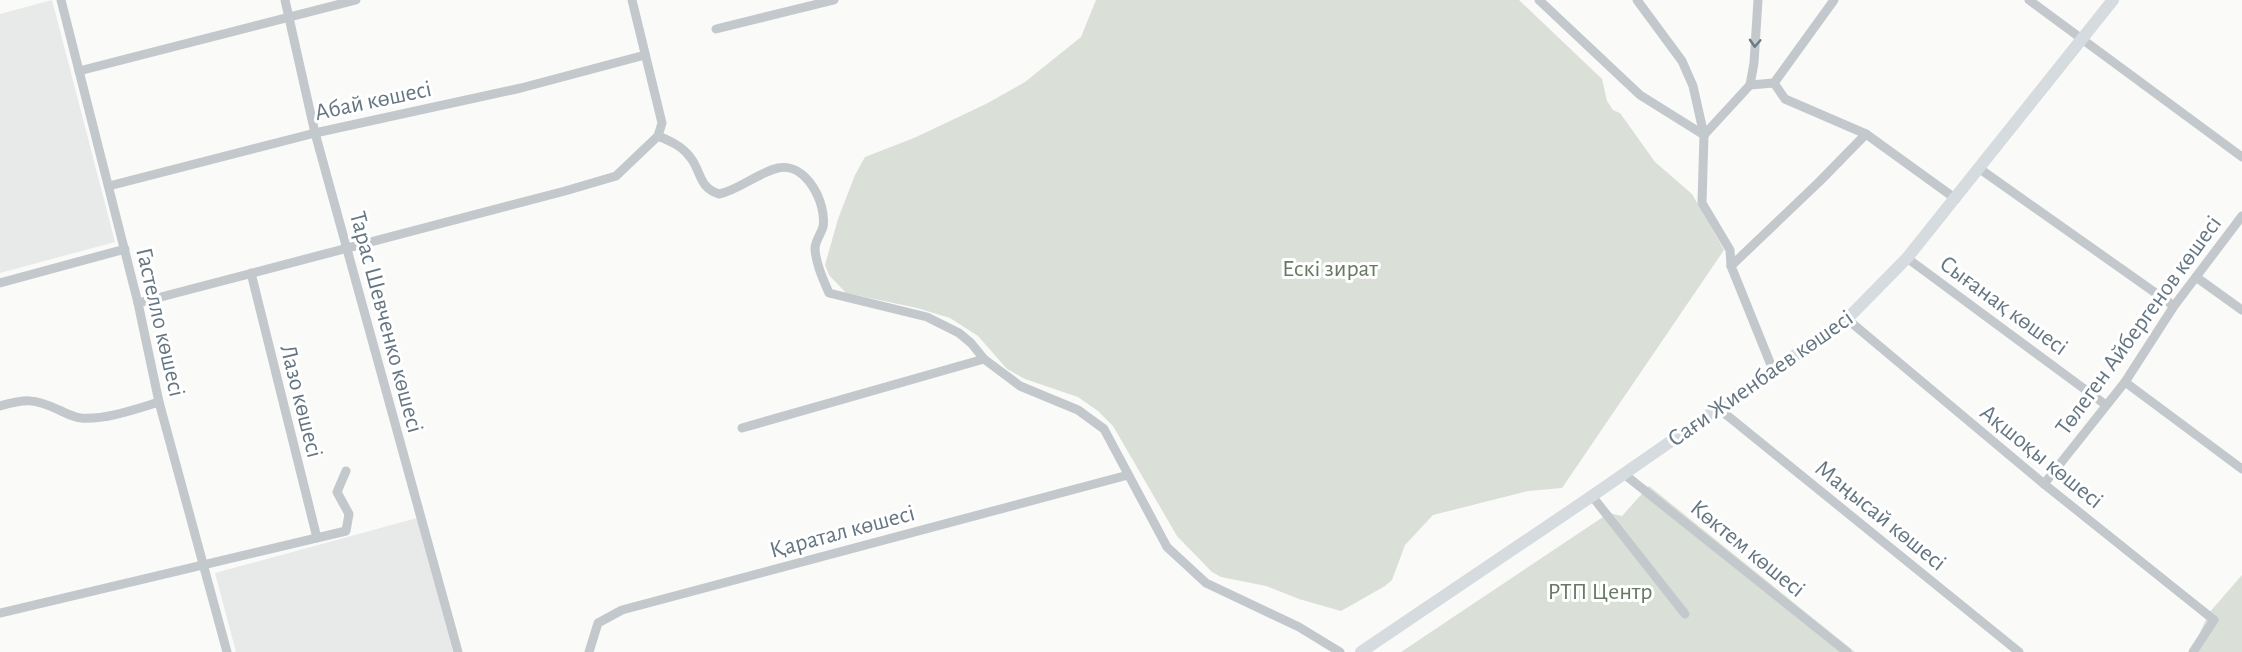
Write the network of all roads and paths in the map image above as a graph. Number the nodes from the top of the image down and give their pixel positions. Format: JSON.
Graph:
{"nodes":[{"id":1,"x":61,"y":0,"type":"edge"},
{"id":2,"x":285,"y":0,"type":"edge"},
{"id":3,"x":356,"y":0,"type":"edge"},
{"id":4,"x":632,"y":0,"type":"edge"},
{"id":5,"x":834,"y":0,"type":"edge"},
{"id":6,"x":1539,"y":0,"type":"edge"},
{"id":7,"x":1637,"y":0,"type":"edge"},
{"id":8,"x":1758,"y":0,"type":"edge"},
{"id":9,"x":1834,"y":0,"type":"edge"},
{"id":10,"x":2029,"y":0,"type":"edge"},
{"id":11,"x":2113,"y":0,"type":"edge"},
{"id":12,"x":289,"y":16,"type":"junction"},
{"id":13,"x":716,"y":29,"type":"dead end"},
{"id":14,"x":2082,"y":39,"type":"junction"},
{"id":15,"x":645,"y":55,"type":"junction"},
{"id":16,"x":79,"y":71,"type":"junction"},
{"id":17,"x":1774,"y":83,"type":"junction"},
{"id":18,"x":1750,"y":85,"type":"junction"},
{"id":19,"x":315,"y":133,"type":"junction"},
{"id":20,"x":1866,"y":134,"type":"junction"},
{"id":21,"x":1704,"y":135,"type":"junction"},
{"id":22,"x":658,"y":136,"type":"junction"},
{"id":23,"x":2242,"y":157,"type":"edge"},
{"id":24,"x":1980,"y":169,"type":"junction"},
{"id":25,"x":109,"y":186,"type":"junction"},
{"id":26,"x":1956,"y":199,"type":"junction"},
{"id":27,"x":2242,"y":216,"type":"edge"},
{"id":28,"x":347,"y":248,"type":"junction"},
{"id":29,"x":124,"y":249,"type":"junction"},
{"id":30,"x":1907,"y":258,"type":"junction"},
{"id":31,"x":1731,"y":266,"type":"junction"},
{"id":32,"x":251,"y":273,"type":"junction"},
{"id":33,"x":2196,"y":277,"type":"junction"},
{"id":34,"x":0,"y":283,"type":"edge"},
{"id":35,"x":138,"y":303,"type":"junction"},
{"id":36,"x":2174,"y":306,"type":"junction"},
{"id":37,"x":2242,"y":310,"type":"edge"},
{"id":38,"x":1847,"y":320,"type":"junction"},
{"id":39,"x":984,"y":359,"type":"junction"},
{"id":40,"x":1773,"y":370,"type":"junction"},
{"id":41,"x":2125,"y":382,"type":"junction"},
{"id":42,"x":159,"y":402,"type":"junction"},
{"id":43,"x":2106,"y":405,"type":"junction"},
{"id":44,"x":0,"y":406,"type":"edge"},
{"id":45,"x":1718,"y":408,"type":"junction"},
{"id":46,"x":742,"y":428,"type":"dead end"},
{"id":47,"x":2242,"y":469,"type":"edge"},
{"id":48,"x":346,"y":471,"type":"dead end"},
{"id":49,"x":1624,"y":474,"type":"junction"},
{"id":50,"x":1128,"y":475,"type":"junction"},
{"id":51,"x":2044,"y":484,"type":"junction"},
{"id":52,"x":1592,"y":496,"type":"junction"},
{"id":53,"x":317,"y":538,"type":"junction"},
{"id":54,"x":204,"y":566,"type":"junction"},
{"id":55,"x":0,"y":614,"type":"edge"},
{"id":56,"x":1685,"y":614,"type":"dead end"},
{"id":57,"x":227,"y":652,"type":"edge"},
{"id":58,"x":458,"y":652,"type":"edge"},
{"id":59,"x":589,"y":652,"type":"edge"},
{"id":60,"x":1340,"y":652,"type":"edge"},
{"id":61,"x":1361,"y":652,"type":"edge"},
{"id":62,"x":1847,"y":652,"type":"edge"},
{"id":63,"x":2019,"y":652,"type":"edge"},
{"id":64,"x":2193,"y":652,"type":"edge"}],
"edges":[{"from":1,"to":16,"type":"street","name":"Гастелло көшесі"},
{"from":2,"to":12,"type":"street","name":"Тарас Шевченко көшесі"},
{"from":3,"to":12,"type":"street"},
{"from":4,"to":15,"type":"street"},
{"from":5,"to":13,"type":"street"},
{"from":6,"to":21,"type":"street"},
{"from":7,"to":21,"type":"street"},
{"from":8,"to":18,"type":"street","one_way":true},
{"from":9,"to":17,"type":"street"},
{"from":10,"to":14,"type":"street"},
{"from":11,"to":14,"type":"main road","name":"Сағи Жиенбаев көшесі"},
{"from":12,"to":16,"type":"street"},
{"from":12,"to":19,"type":"street","name":"Тарас Шевченко көшесі"},
{"from":14,"to":23,"type":"street"},
{"from":14,"to":24,"type":"main road","name":"Сағи Жиенбаев көшесі"},
{"from":15,"to":19,"type":"street","name":"Абай көшесі"},
{"from":15,"to":22,"type":"street"},
{"from":16,"to":25,"type":"street","name":"Гастелло көшесі"},
{"from":17,"to":18,"type":"street"},
{"from":17,"to":20,"type":"street"},
{"from":18,"to":21,"type":"street"},
{"from":19,"to":25,"type":"street","name":"Абай көшесі"},
{"from":19,"to":28,"type":"street","name":"Тарас Шевченко көшесі"},
{"from":20,"to":26,"type":"street"},
{"from":20,"to":31,"type":"street"},
{"from":21,"to":31,"type":"street"},
{"from":22,"to":28,"type":"street"},
{"from":22,"to":39,"type":"street"},
{"from":24,"to":26,"type":"main road","name":"Сағи Жиенбаев көшесі"},
{"from":24,"to":36,"type":"street"},
{"from":25,"to":29,"type":"street","name":"Гастелло көшесі"},
{"from":26,"to":30,"type":"main road","name":"Сағи Жиенбаев көшесі"},
{"from":27,"to":33,"type":"street","name":"Төлеген Айбергенов көшесі"},
{"from":28,"to":32,"type":"street"},
{"from":28,"to":58,"type":"street","name":"Тарас Шевченко көшесі"},
{"from":29,"to":34,"type":"street"},
{"from":29,"to":35,"type":"street","name":"Гастелло көшесі"},
{"from":30,"to":38,"type":"main road","name":"Сағи Жиенбаев көшесі"},
{"from":30,"to":43,"type":"street","name":"Сығанақ көшесі"},
{"from":31,"to":40,"type":"street"},
{"from":32,"to":35,"type":"street"},
{"from":32,"to":53,"type":"street","name":"Лазо көшесі"},
{"from":33,"to":36,"type":"street","name":"Төлеген Айбергенов көшесі"},
{"from":33,"to":37,"type":"street"},
{"from":35,"to":42,"type":"street","name":"Гастелло көшесі"},
{"from":36,"to":41,"type":"street","name":"Төлеген Айбергенов көшесі"},
{"from":38,"to":40,"type":"main road","name":"Сағи Жиенбаев көшесі"},
{"from":38,"to":51,"type":"street","name":"Ақшоқы көшесі"},
{"from":39,"to":46,"type":"street"},
{"from":39,"to":50,"type":"street"},
{"from":40,"to":45,"type":"main road","name":"Сағи Жиенбаев көшесі"},
{"from":41,"to":43,"type":"street","name":"Төлеген Айбергенов көшесі"},
{"from":41,"to":47,"type":"street"},
{"from":42,"to":44,"type":"street"},
{"from":42,"to":54,"type":"street","name":"Гастелло көшесі"},
{"from":43,"to":51,"type":"street","name":"Төлеген Айбергенов көшесі"},
{"from":45,"to":49,"type":"main road","name":"Сағи Жиенбаев көшесі"},
{"from":45,"to":63,"type":"street","name":"Маңысай көшесі"},
{"from":48,"to":53,"type":"street","name":"Лазо көшесі"},
{"from":49,"to":52,"type":"main road","name":"Сағи Жиенбаев көшесі"},
{"from":49,"to":62,"type":"street","name":"Көктем көшесі"},
{"from":50,"to":59,"type":"street","name":"Қаратал көшесі"},
{"from":50,"to":60,"type":"street"},
{"from":51,"to":64,"type":"street","name":"Ақшоқы көшесі"},
{"from":52,"to":56,"type":"street"},
{"from":52,"to":61,"type":"main road","name":"Сағи Жиенбаев көшесі"},
{"from":53,"to":54,"type":"street","name":"Лазо көшесі"},
{"from":54,"to":55,"type":"street","name":"Лазо көшесі"},
{"from":54,"to":57,"type":"street","name":"Гастелло көшесі"}]}
